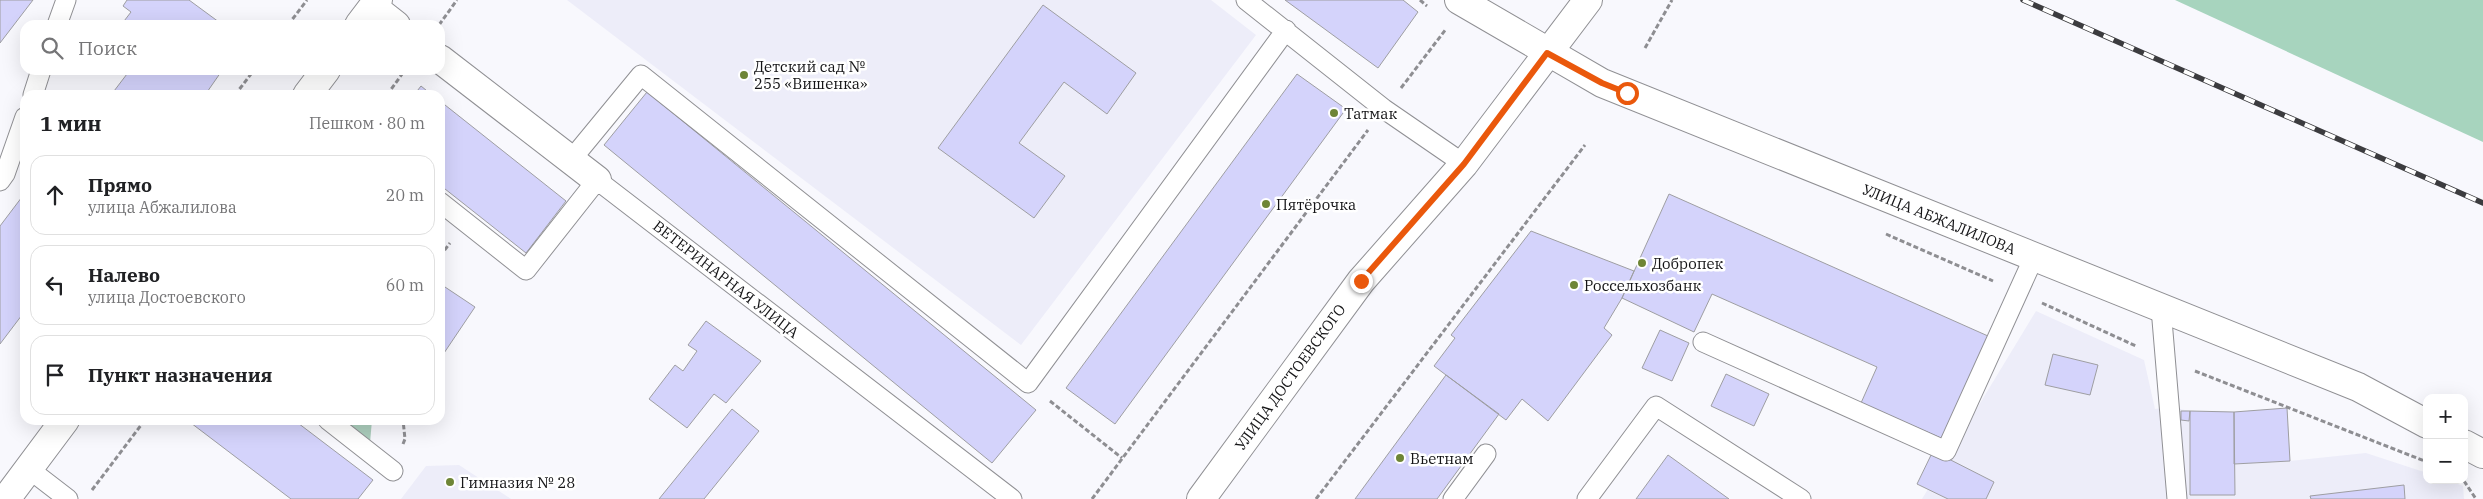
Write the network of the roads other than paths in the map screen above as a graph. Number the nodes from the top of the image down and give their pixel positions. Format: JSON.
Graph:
{"nodes":[{"id":1,"x":66,"y":0,"type":"edge"},
{"id":2,"x":1246,"y":0,"type":"edge"},
{"id":3,"x":1588,"y":0,"type":"edge"},
{"id":4,"x":368,"y":8,"type":"edge"},
{"id":5,"x":1454,"y":11,"type":"edge"},
{"id":6,"x":59,"y":20,"type":"edge"},
{"id":7,"x":388,"y":20,"type":"edge"},
{"id":8,"x":1286,"y":30,"type":"junction"},
{"id":9,"x":1547,"y":53,"type":"junction"},
{"id":10,"x":445,"y":63,"type":"edge"},
{"id":11,"x":39,"y":75,"type":"edge"},
{"id":12,"x":322,"y":75,"type":"edge"},
{"id":13,"x":35,"y":90,"type":"edge"},
{"id":14,"x":311,"y":90,"type":"edge"},
{"id":15,"x":20,"y":131,"type":"edge"},
{"id":16,"x":571,"y":160,"type":"junction"},
{"id":17,"x":1464,"y":164,"type":"junction"},
{"id":18,"x":598,"y":180,"type":"junction"},
{"id":19,"x":0,"y":181,"type":"edge"},
{"id":20,"x":445,"y":206,"type":"edge"},
{"id":21,"x":2034,"y":257,"type":"junction"},
{"id":22,"x":2161,"y":308,"type":"junction"},
{"id":23,"x":1703,"y":342,"type":"dead end"},
{"id":24,"x":2423,"y":422,"type":"edge"},
{"id":25,"x":61,"y":425,"type":"edge"},
{"id":26,"x":334,"y":425,"type":"edge"},
{"id":27,"x":2468,"y":446,"type":"edge"},
{"id":28,"x":1486,"y":454,"type":"dead end"},
{"id":29,"x":2483,"y":454,"type":"edge"},
{"id":30,"x":28,"y":468,"type":"junction"},
{"id":31,"x":393,"y":471,"type":"dead end"},
{"id":32,"x":6,"y":499,"type":"edge"},
{"id":33,"x":68,"y":499,"type":"edge"},
{"id":34,"x":1012,"y":499,"type":"edge"},
{"id":35,"x":1200,"y":499,"type":"edge"},
{"id":36,"x":1453,"y":499,"type":"edge"},
{"id":37,"x":1587,"y":499,"type":"edge"},
{"id":38,"x":1802,"y":499,"type":"edge"},
{"id":39,"x":2176,"y":499,"type":"edge"}],
"edges":[{"from":1,"to":6,"type":"lane"},
{"from":2,"to":8,"type":"lane"},
{"from":3,"to":9,"type":"street","name":"УЛИЦА ДОСТОЕВСКОГО"},
{"from":4,"to":7,"type":"street"},
{"from":5,"to":9,"type":"street","name":"УЛИЦА АБЖАЛИЛОВА"},
{"from":8,"to":16,"type":"lane"},
{"from":8,"to":17,"type":"lane"},
{"from":9,"to":17,"type":"street","name":"УЛИЦА ДОСТОЕВСКОГО"},
{"from":9,"to":21,"type":"street","name":"УЛИЦА АБЖАЛИЛОВА"},
{"from":10,"to":16,"type":"street","name":"ВЕТЕРИНАРНАЯ УЛИЦА"},
{"from":11,"to":13,"type":"lane"},
{"from":12,"to":14,"type":"street"},
{"from":15,"to":19,"type":"lane"},
{"from":16,"to":18,"type":"street","name":"ВЕТЕРИНАРНАЯ УЛИЦА"},
{"from":17,"to":35,"type":"street","name":"УЛИЦА ДОСТОЕВСКОГО"},
{"from":18,"to":20,"type":"lane"},
{"from":18,"to":34,"type":"lane","name":"ВЕТЕРИНАРНАЯ УЛИЦА"},
{"from":21,"to":22,"type":"street","name":"УЛИЦА АБЖАЛИЛОВА"},
{"from":21,"to":23,"type":"lane"},
{"from":22,"to":24,"type":"street","name":"УЛИЦА АБЖАЛИЛОВА"},
{"from":22,"to":39,"type":"lane"},
{"from":25,"to":30,"type":"street"},
{"from":26,"to":31,"type":"lane"},
{"from":27,"to":29,"type":"street"},
{"from":28,"to":36,"type":"lane"},
{"from":30,"to":32,"type":"street"},
{"from":30,"to":33,"type":"lane"},
{"from":37,"to":38,"type":"lane"}]}
